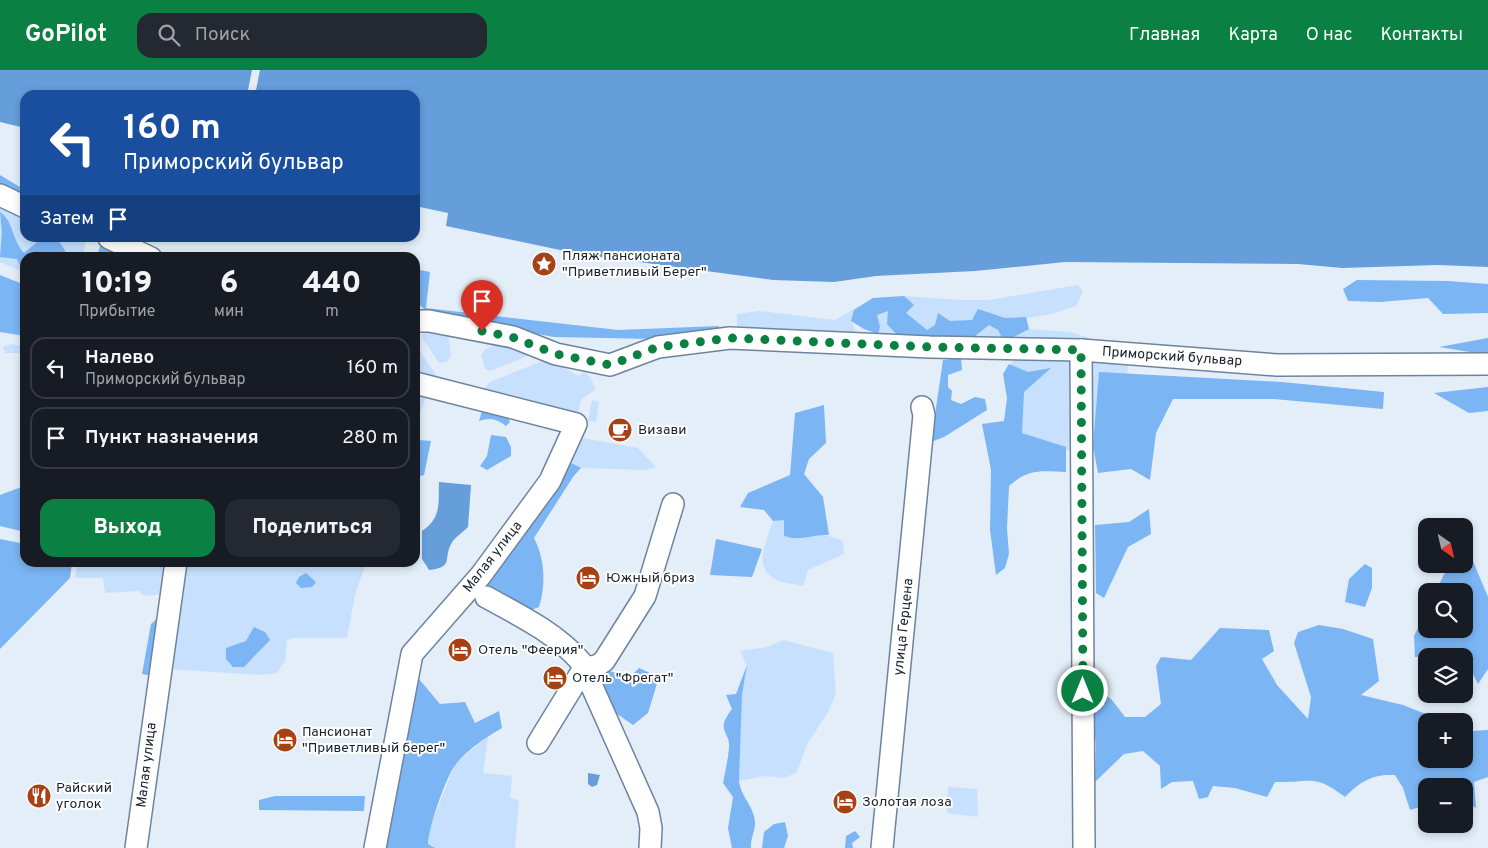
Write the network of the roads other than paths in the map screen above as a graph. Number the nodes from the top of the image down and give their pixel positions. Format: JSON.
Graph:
{"nodes":[{"id":1,"x":0,"y":195,"type":"edge"},
{"id":2,"x":20,"y":205,"type":"edge"},
{"id":3,"x":117,"y":242,"type":"edge"},
{"id":4,"x":138,"y":252,"type":"edge"},
{"id":5,"x":420,"y":321,"type":"edge"},
{"id":6,"x":1081,"y":350,"type":"junction"},
{"id":7,"x":1488,"y":364,"type":"edge"},
{"id":8,"x":420,"y":384,"type":"edge"},
{"id":9,"x":922,"y":406,"type":"dead end"},
{"id":10,"x":673,"y":504,"type":"dead end"},
{"id":11,"x":175,"y":567,"type":"edge"},
{"id":12,"x":486,"y":597,"type":"dead end"},
{"id":13,"x":584,"y":668,"type":"junction"},
{"id":14,"x":538,"y":744,"type":"dead end"},
{"id":15,"x":136,"y":848,"type":"edge"},
{"id":16,"x":375,"y":848,"type":"edge"},
{"id":17,"x":650,"y":848,"type":"edge"},
{"id":18,"x":882,"y":848,"type":"edge"},
{"id":19,"x":1084,"y":848,"type":"edge"}],
"edges":[{"from":1,"to":2,"type":"street"},
{"from":3,"to":4,"type":"street"},
{"from":5,"to":6,"type":"street","name":"Приморский бульвар"},
{"from":6,"to":7,"type":"street","name":"Приморский бульвар"},
{"from":6,"to":19,"type":"street"},
{"from":8,"to":16,"type":"street","name":"Малая улица"},
{"from":9,"to":18,"type":"street","name":"улица Герцена"},
{"from":10,"to":13,"type":"street"},
{"from":11,"to":15,"type":"street","name":"Малая улица"},
{"from":12,"to":13,"type":"street"},
{"from":13,"to":14,"type":"street"},
{"from":13,"to":17,"type":"street"}]}
